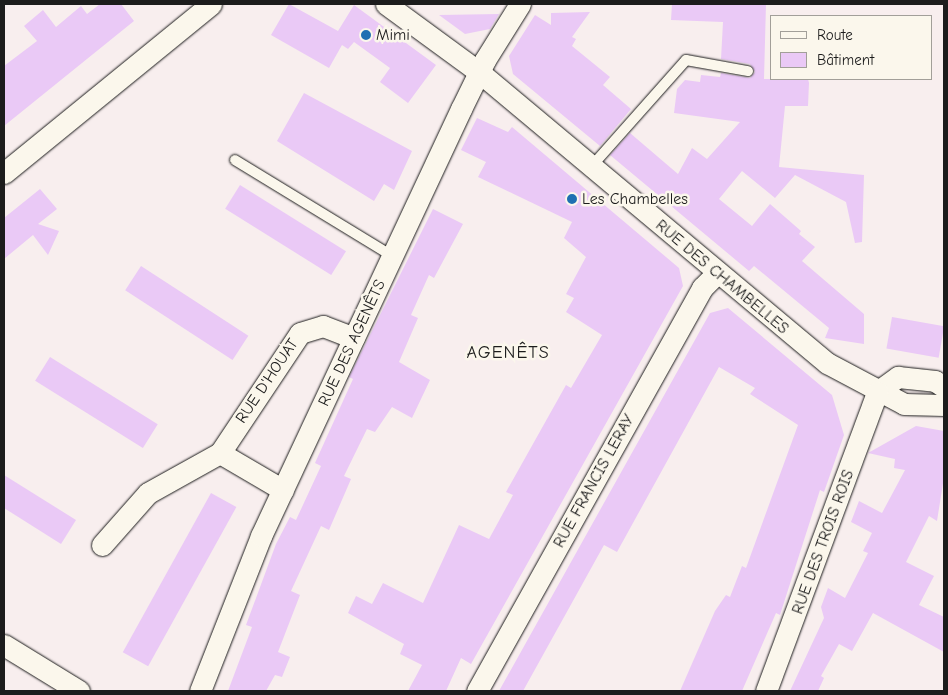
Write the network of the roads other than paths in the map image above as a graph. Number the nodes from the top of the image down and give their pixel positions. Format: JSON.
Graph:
{"nodes":[{"id":1,"x":211,"y":4,"type":"edge"},
{"id":2,"x":386,"y":4,"type":"edge"},
{"id":3,"x":520,"y":4,"type":"edge"},
{"id":4,"x":748,"y":71,"type":"dead end"},
{"id":5,"x":479,"y":72,"type":"junction"},
{"id":6,"x":235,"y":160,"type":"dead end"},
{"id":7,"x":590,"y":167,"type":"junction"},
{"id":8,"x":4,"y":173,"type":"edge"},
{"id":9,"x":392,"y":256,"type":"junction"},
{"id":10,"x":716,"y":274,"type":"junction"},
{"id":11,"x":354,"y":338,"type":"junction"},
{"id":12,"x":944,"y":387,"type":"edge"},
{"id":13,"x":877,"y":392,"type":"junction"},
{"id":14,"x":944,"y":406,"type":"edge"},
{"id":15,"x":220,"y":453,"type":"junction"},
{"id":16,"x":283,"y":490,"type":"junction"},
{"id":17,"x":102,"y":546,"type":"dead end"},
{"id":18,"x":4,"y":645,"type":"edge"},
{"id":19,"x":79,"y":691,"type":"edge"},
{"id":20,"x":200,"y":691,"type":"edge"},
{"id":21,"x":477,"y":691,"type":"edge"},
{"id":22,"x":766,"y":691,"type":"edge"}],
"edges":[{"from":1,"to":8,"type":"street"},
{"from":2,"to":5,"type":"street","name":"RUE DES CHAMBELLES"},
{"from":3,"to":5,"type":"street","name":"RUE DES AGENÊTS"},
{"from":4,"to":7,"type":"lane"},
{"from":5,"to":7,"type":"street","name":"RUE DES CHAMBELLES"},
{"from":5,"to":9,"type":"street","name":"RUE DES AGENÊTS"},
{"from":6,"to":9,"type":"lane"},
{"from":7,"to":10,"type":"street","name":"RUE DES CHAMBELLES"},
{"from":9,"to":11,"type":"street","name":"RUE DES AGENÊTS"},
{"from":10,"to":13,"type":"street","name":"RUE DES CHAMBELLES"},
{"from":10,"to":21,"type":"street","name":"RUE FRANCIS LERAY"},
{"from":11,"to":15,"type":"street","name":"RUE D'HOUAT"},
{"from":11,"to":16,"type":"street","name":"RUE DES AGENÊTS"},
{"from":12,"to":13,"type":"street"},
{"from":13,"to":14,"type":"street","name":"RUE DES CHAMBELLES"},
{"from":13,"to":22,"type":"street","name":"RUE DES TROIS ROIS"},
{"from":15,"to":16,"type":"street"},
{"from":15,"to":17,"type":"street","name":"RUE D'HOUAT"},
{"from":16,"to":20,"type":"street","name":"RUE DES AGENÊTS"},
{"from":18,"to":19,"type":"street"}]}
